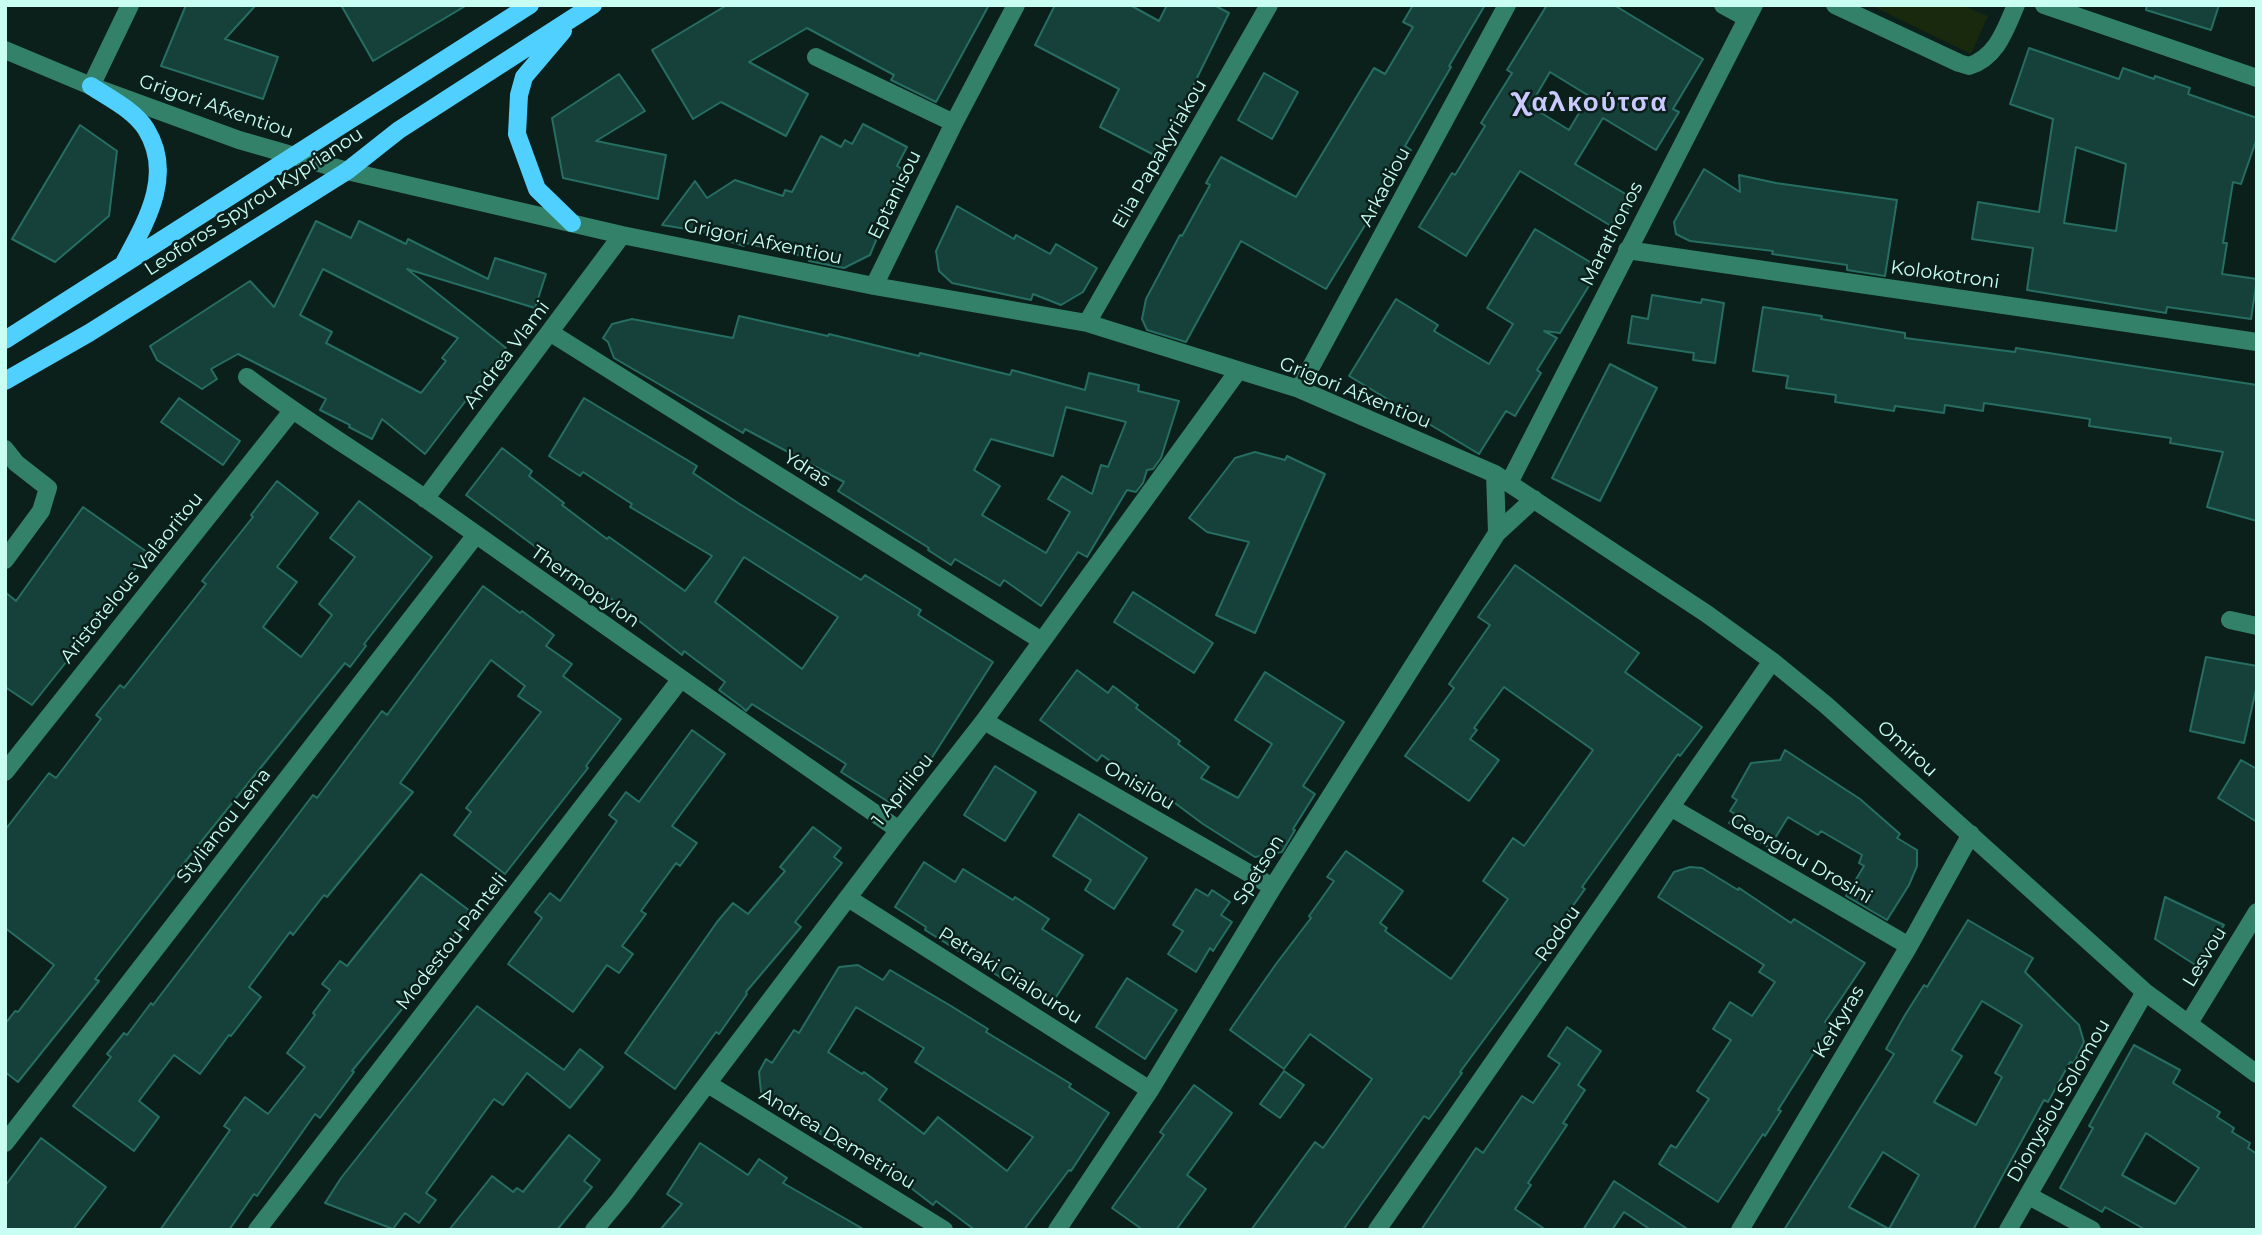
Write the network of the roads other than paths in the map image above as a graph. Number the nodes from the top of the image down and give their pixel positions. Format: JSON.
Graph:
{"nodes":[{"id":1,"x":130,"y":5,"type":"edge"},
{"id":2,"x":530,"y":5,"type":"edge"},
{"id":3,"x":593,"y":5,"type":"edge"},
{"id":4,"x":1016,"y":5,"type":"edge"},
{"id":5,"x":1269,"y":5,"type":"edge"},
{"id":6,"x":1507,"y":5,"type":"edge"},
{"id":7,"x":1723,"y":5,"type":"edge"},
{"id":8,"x":1835,"y":5,"type":"edge"},
{"id":9,"x":2016,"y":5,"type":"edge"},
{"id":10,"x":2044,"y":5,"type":"edge"},
{"id":11,"x":1750,"y":11,"type":"edge"},
{"id":12,"x":577,"y":15,"type":"junction"},
{"id":13,"x":5,"y":50,"type":"edge"},
{"id":14,"x":816,"y":57,"type":"dead end"},
{"id":15,"x":2257,"y":78,"type":"edge"},
{"id":16,"x":91,"y":86,"type":"junction"},
{"id":17,"x":954,"y":123,"type":"junction"},
{"id":18,"x":292,"y":156,"type":"junction"},
{"id":19,"x":346,"y":171,"type":"junction"},
{"id":20,"x":572,"y":223,"type":"junction"},
{"id":21,"x":622,"y":235,"type":"junction"},
{"id":22,"x":1627,"y":250,"type":"junction"},
{"id":23,"x":124,"y":264,"type":"junction"},
{"id":24,"x":874,"y":286,"type":"junction"},
{"id":25,"x":1087,"y":323,"type":"junction"},
{"id":26,"x":551,"y":333,"type":"junction"},
{"id":27,"x":5,"y":340,"type":"edge"},
{"id":28,"x":2257,"y":342,"type":"edge"},
{"id":29,"x":1238,"y":371,"type":"junction"},
{"id":30,"x":247,"y":377,"type":"dead end"},
{"id":31,"x":5,"y":381,"type":"edge"},
{"id":32,"x":1299,"y":389,"type":"junction"},
{"id":33,"x":292,"y":411,"type":"junction"},
{"id":34,"x":5,"y":449,"type":"edge"},
{"id":35,"x":1502,"y":479,"type":"junction"},
{"id":36,"x":425,"y":499,"type":"junction"},
{"id":37,"x":1534,"y":499,"type":"junction"},
{"id":38,"x":1497,"y":533,"type":"junction"},
{"id":39,"x":475,"y":536,"type":"junction"},
{"id":40,"x":5,"y":560,"type":"edge"},
{"id":41,"x":2230,"y":620,"type":"dead end"},
{"id":42,"x":2257,"y":626,"type":"edge"},
{"id":43,"x":1042,"y":641,"type":"junction"},
{"id":44,"x":1772,"y":661,"type":"junction"},
{"id":45,"x":680,"y":680,"type":"junction"},
{"id":46,"x":984,"y":721,"type":"junction"},
{"id":47,"x":5,"y":772,"type":"edge"},
{"id":48,"x":1672,"y":808,"type":"junction"},
{"id":49,"x":899,"y":830,"type":"junction"},
{"id":50,"x":1971,"y":834,"type":"junction"},
{"id":51,"x":1273,"y":887,"type":"junction"},
{"id":52,"x":848,"y":898,"type":"junction"},
{"id":53,"x":2257,"y":912,"type":"edge"},
{"id":54,"x":1909,"y":946,"type":"junction"},
{"id":55,"x":2145,"y":992,"type":"junction"},
{"id":56,"x":2189,"y":1023,"type":"junction"},
{"id":57,"x":2257,"y":1074,"type":"edge"},
{"id":58,"x":708,"y":1084,"type":"junction"},
{"id":59,"x":1150,"y":1090,"type":"junction"},
{"id":60,"x":5,"y":1143,"type":"edge"},
{"id":61,"x":2029,"y":1196,"type":"junction"},
{"id":62,"x":924,"y":1224,"type":"edge"},
{"id":63,"x":1379,"y":1229,"type":"edge"},
{"id":64,"x":257,"y":1230,"type":"edge"},
{"id":65,"x":594,"y":1230,"type":"edge"},
{"id":66,"x":944,"y":1230,"type":"edge"},
{"id":67,"x":1057,"y":1230,"type":"edge"},
{"id":68,"x":1740,"y":1230,"type":"edge"},
{"id":69,"x":2008,"y":1230,"type":"edge"},
{"id":70,"x":2092,"y":1230,"type":"edge"}],
"edges":[{"from":1,"to":16,"type":"street"},
{"from":2,"to":18,"type":"main road","name":"Leoforos Spyrou Kyprianou"},
{"from":3,"to":12,"type":"main road","name":"Leoforos Spyrou Kyprianou"},
{"from":4,"to":17,"type":"street","name":"Eptanisou"},
{"from":5,"to":25,"type":"street","name":"Elia Papakyriakou"},
{"from":6,"to":32,"type":"street","name":"Arkadiou"},
{"from":7,"to":11,"type":"street"},
{"from":8,"to":9,"type":"street"},
{"from":10,"to":15,"type":"street"},
{"from":11,"to":22,"type":"street","name":"Marathonos"},
{"from":12,"to":19,"type":"main road","name":"Leoforos Spyrou Kyprianou"},
{"from":12,"to":20,"type":"main road"},
{"from":13,"to":16,"type":"street","name":"Grigori Afxentiou"},
{"from":14,"to":17,"type":"street"},
{"from":16,"to":18,"type":"street","name":"Grigori Afxentiou"},
{"from":16,"to":23,"type":"main road"},
{"from":17,"to":24,"type":"street","name":"Eptanisou"},
{"from":18,"to":19,"type":"street","name":"Grigori Afxentiou"},
{"from":18,"to":23,"type":"main road","name":"Leoforos Spyrou Kyprianou"},
{"from":19,"to":20,"type":"street","name":"Grigori Afxentiou"},
{"from":19,"to":31,"type":"main road","name":"Leoforos Spyrou Kyprianou"},
{"from":20,"to":21,"type":"street","name":"Grigori Afxentiou"},
{"from":21,"to":24,"type":"street","name":"Grigori Afxentiou"},
{"from":21,"to":26,"type":"street","name":"Andrea Vlami"},
{"from":22,"to":28,"type":"street","name":"Kolokotroni"},
{"from":22,"to":35,"type":"street","name":"Marathonos"},
{"from":23,"to":27,"type":"main road","name":"Leoforos Spyrou Kyprianou"},
{"from":24,"to":25,"type":"street","name":"Grigori Afxentiou"},
{"from":25,"to":29,"type":"street","name":"Grigori Afxentiou"},
{"from":26,"to":36,"type":"street","name":"Andrea Vlami"},
{"from":26,"to":43,"type":"street","name":"Ydras"},
{"from":29,"to":32,"type":"street","name":"Grigori Afxentiou"},
{"from":29,"to":43,"type":"street","name":"1 Apriliou"},
{"from":30,"to":33,"type":"street","name":"Thermopylon"},
{"from":32,"to":35,"type":"street","name":"Grigori Afxentiou"},
{"from":33,"to":36,"type":"street","name":"Thermopylon"},
{"from":33,"to":47,"type":"street","name":"Aristotelous Valaoritou"},
{"from":34,"to":40,"type":"street"},
{"from":35,"to":37,"type":"street","name":"Omirou"},
{"from":35,"to":38,"type":"street"},
{"from":36,"to":39,"type":"street","name":"Thermopylon"},
{"from":37,"to":38,"type":"street","name":"Spetson"},
{"from":37,"to":44,"type":"street","name":"Omirou"},
{"from":38,"to":51,"type":"street","name":"Spetson"},
{"from":39,"to":45,"type":"street","name":"Thermopylon"},
{"from":39,"to":60,"type":"street","name":"Stylianou Lena"},
{"from":41,"to":42,"type":"street"},
{"from":43,"to":46,"type":"street","name":"1 Apriliou"},
{"from":44,"to":48,"type":"street","name":"Rodou"},
{"from":44,"to":50,"type":"street","name":"Omirou"},
{"from":45,"to":49,"type":"street","name":"Thermopylon"},
{"from":45,"to":64,"type":"street","name":"Modestou Panteli"},
{"from":46,"to":49,"type":"street","name":"1 Apriliou"},
{"from":46,"to":51,"type":"street","name":"Onisilou"},
{"from":48,"to":54,"type":"street","name":"Georgiou Drosini"},
{"from":48,"to":63,"type":"street","name":"Rodou"},
{"from":49,"to":52,"type":"street","name":"1 Apriliou"},
{"from":50,"to":54,"type":"street","name":"Kerkyras"},
{"from":50,"to":55,"type":"street","name":"Omirou"},
{"from":51,"to":59,"type":"street","name":"Spetson"},
{"from":52,"to":58,"type":"street","name":"1 Apriliou"},
{"from":52,"to":59,"type":"street","name":"Petraki Gialourou"},
{"from":53,"to":56,"type":"street","name":"Lesvou"},
{"from":54,"to":68,"type":"street","name":"Kerkyras"},
{"from":55,"to":56,"type":"street","name":"Omirou"},
{"from":55,"to":61,"type":"street","name":"Dionysiou Solomou"},
{"from":56,"to":57,"type":"street","name":"Omirou"},
{"from":58,"to":62,"type":"street","name":"Andrea Demetriou"},
{"from":58,"to":65,"type":"street","name":"1 Apriliou"},
{"from":59,"to":67,"type":"street","name":"Spetson"},
{"from":61,"to":69,"type":"street","name":"Dionysiou Solomou"},
{"from":61,"to":70,"type":"street"},
{"from":62,"to":66,"type":"street","name":"Andrea Demetriou"}]}
